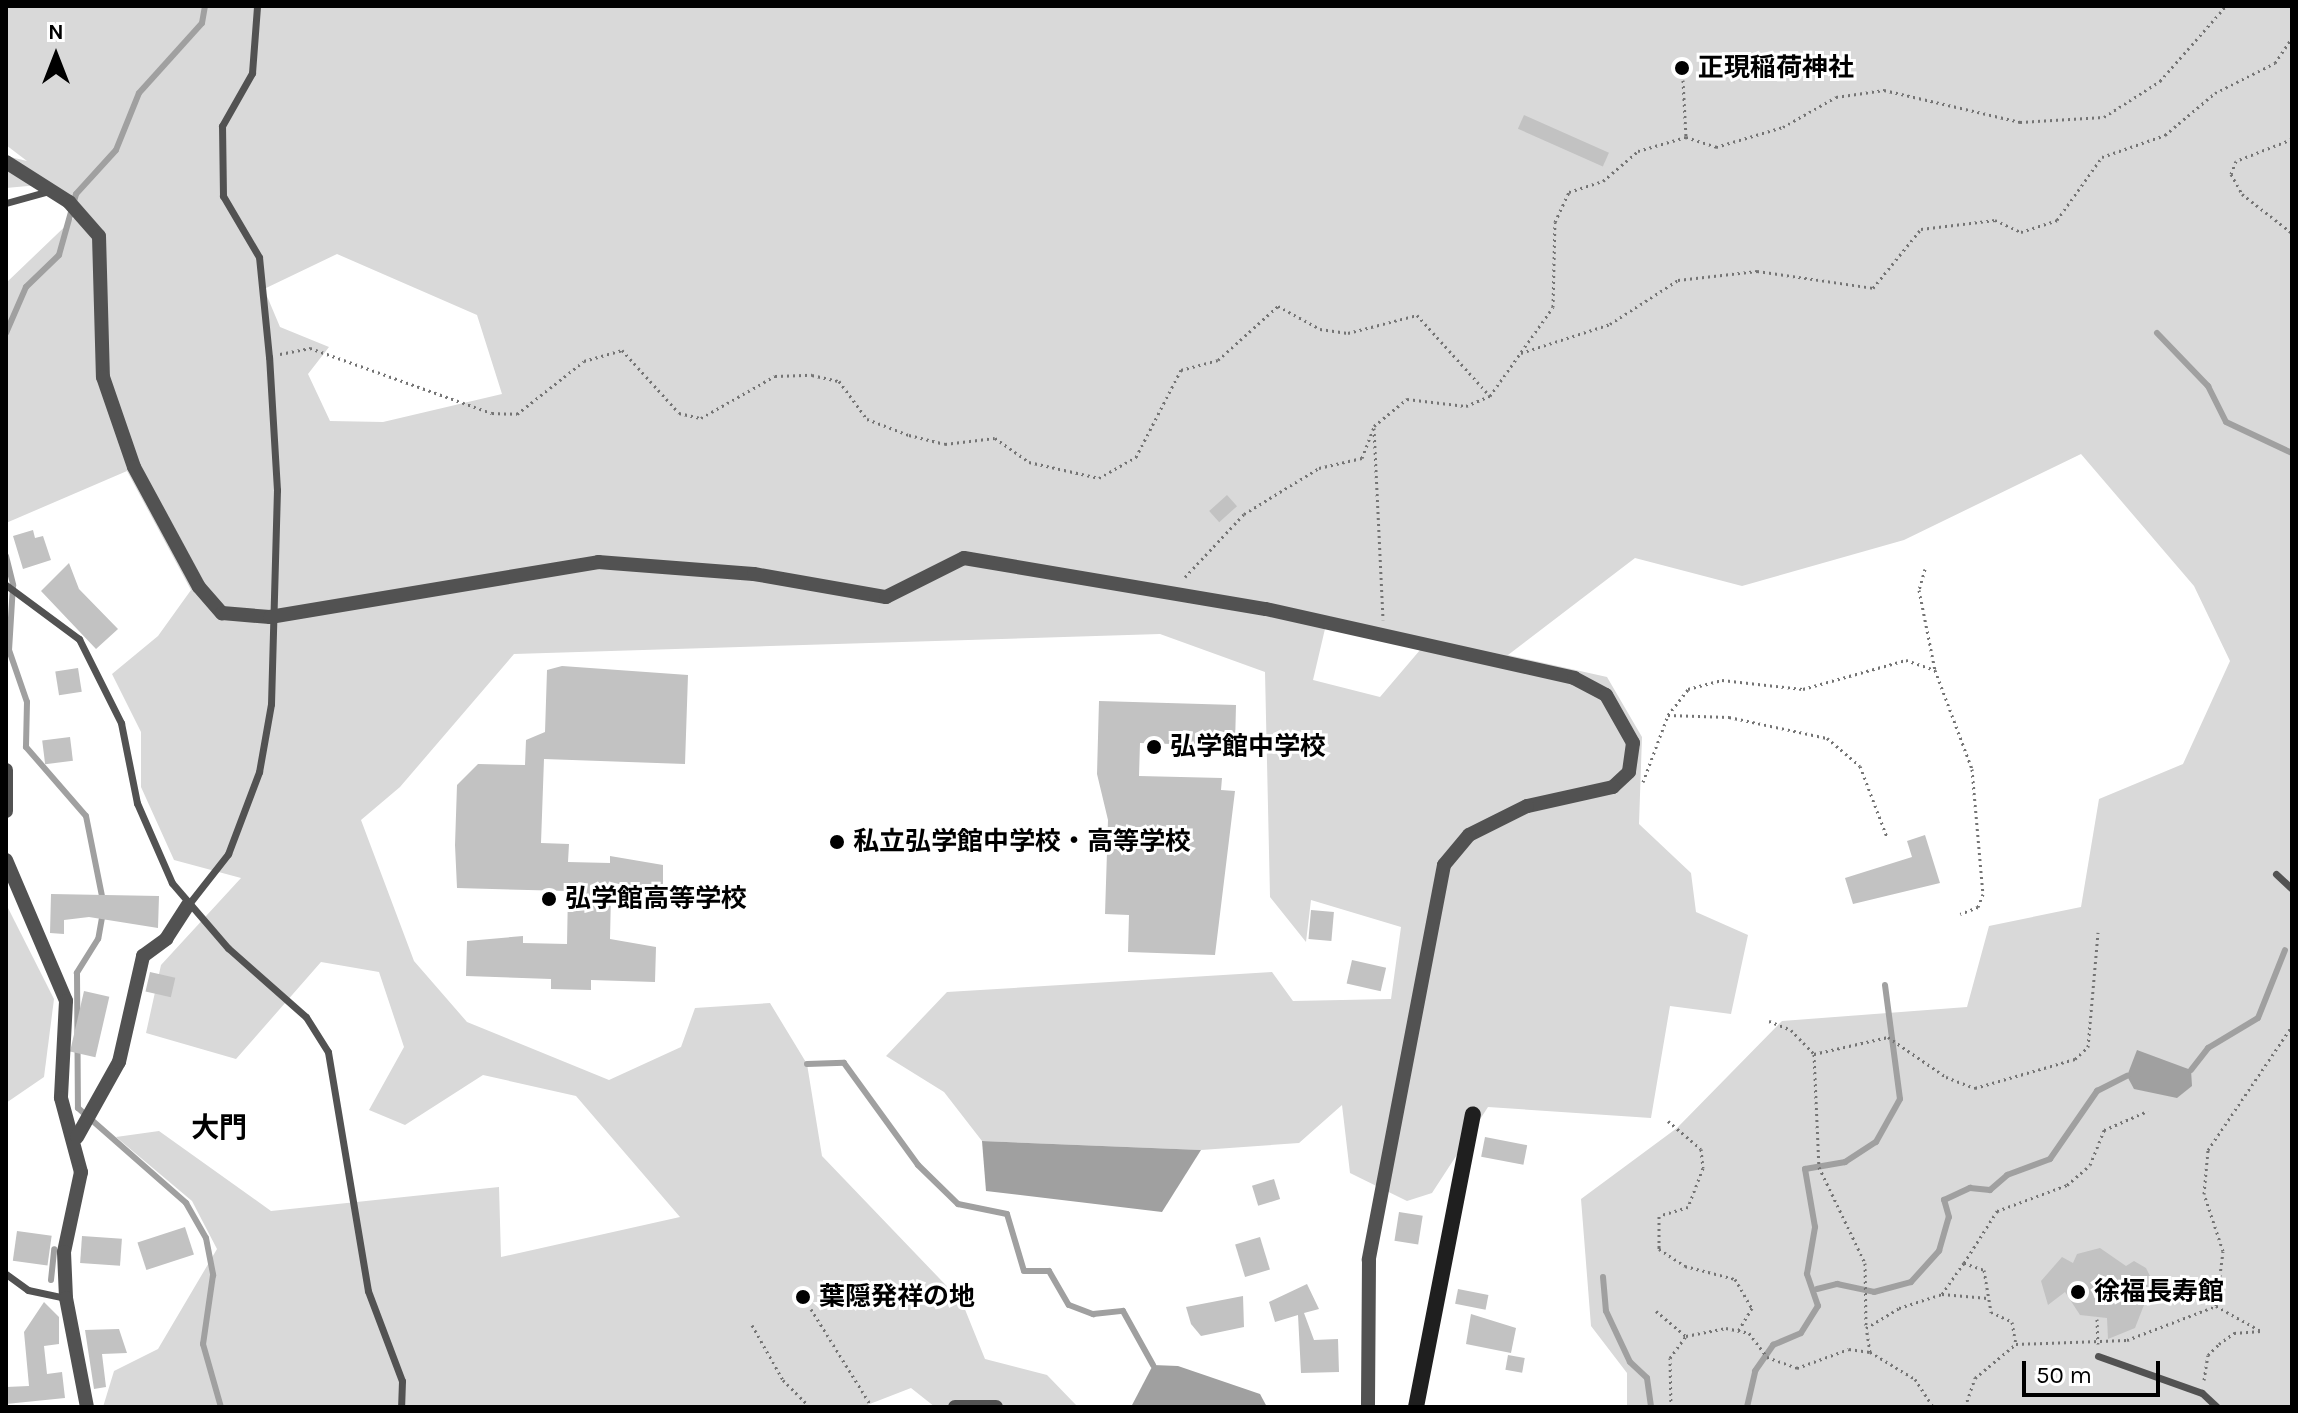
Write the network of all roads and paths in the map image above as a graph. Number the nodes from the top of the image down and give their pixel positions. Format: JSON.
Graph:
{"nodes":[{"id":1,"x":257,"y":6,"type":"edge"},
{"id":2,"x":2226,"y":6,"type":"edge"},
{"id":3,"x":2292,"y":38,"type":"edge"},
{"id":4,"x":1683,"y":80,"type":"dead end"},
{"id":5,"x":1686,"y":137,"type":"junction"},
{"id":6,"x":2292,"y":139,"type":"edge"},
{"id":7,"x":6,"y":162,"type":"edge"},
{"id":8,"x":52,"y":190,"type":"junction"},
{"id":9,"x":6,"y":203,"type":"edge"},
{"id":10,"x":2292,"y":233,"type":"edge"},
{"id":11,"x":1521,"y":353,"type":"junction"},
{"id":12,"x":269,"y":357,"type":"junction"},
{"id":13,"x":1490,"y":396,"type":"junction"},
{"id":14,"x":1374,"y":426,"type":"junction"},
{"id":15,"x":1925,"y":569,"type":"dead end"},
{"id":16,"x":6,"y":585,"type":"edge"},
{"id":17,"x":1175,"y":591,"type":"junction"},
{"id":18,"x":270,"y":617,"type":"junction"},
{"id":19,"x":1384,"y":640,"type":"junction"},
{"id":20,"x":1935,"y":670,"type":"junction"},
{"id":21,"x":1668,"y":715,"type":"junction"},
{"id":22,"x":6,"y":770,"type":"edge"},
{"id":23,"x":1613,"y":787,"type":"junction"},
{"id":24,"x":6,"y":811,"type":"edge"},
{"id":25,"x":1887,"y":837,"type":"dead end"},
{"id":26,"x":6,"y":860,"type":"edge"},
{"id":27,"x":2276,"y":874,"type":"dead end"},
{"id":28,"x":2292,"y":889,"type":"edge"},
{"id":29,"x":188,"y":905,"type":"junction"},
{"id":30,"x":1960,"y":914,"type":"dead end"},
{"id":31,"x":2098,"y":932,"type":"dead end"},
{"id":32,"x":1769,"y":1021,"type":"dead end"},
{"id":33,"x":2292,"y":1026,"type":"edge"},
{"id":34,"x":1814,"y":1054,"type":"junction"},
{"id":35,"x":2148,"y":1111,"type":"dead end"},
{"id":36,"x":1473,"y":1114,"type":"dead end"},
{"id":37,"x":1668,"y":1121,"type":"dead end"},
{"id":38,"x":79,"y":1132,"type":"junction"},
{"id":39,"x":1964,"y":1263,"type":"junction"},
{"id":40,"x":6,"y":1274,"type":"edge"},
{"id":41,"x":1942,"y":1294,"type":"junction"},
{"id":42,"x":66,"y":1298,"type":"junction"},
{"id":43,"x":1988,"y":1298,"type":"junction"},
{"id":44,"x":2216,"y":1306,"type":"junction"},
{"id":45,"x":811,"y":1309,"type":"dead end"},
{"id":46,"x":1656,"y":1311,"type":"dead end"},
{"id":47,"x":2097,"y":1319,"type":"dead end"},
{"id":48,"x":752,"y":1325,"type":"dead end"},
{"id":49,"x":1866,"y":1328,"type":"junction"},
{"id":50,"x":1739,"y":1330,"type":"junction"},
{"id":51,"x":1686,"y":1336,"type":"junction"},
{"id":52,"x":2098,"y":1342,"type":"junction"},
{"id":53,"x":2016,"y":1344,"type":"junction"},
{"id":54,"x":1870,"y":1352,"type":"junction"},
{"id":55,"x":2098,"y":1356,"type":"joint"},
{"id":56,"x":2204,"y":1396,"type":"junction"},
{"id":57,"x":87,"y":1407,"type":"edge"},
{"id":58,"x":401,"y":1407,"type":"edge"},
{"id":59,"x":810,"y":1407,"type":"edge"},
{"id":60,"x":872,"y":1407,"type":"edge"},
{"id":61,"x":955,"y":1407,"type":"edge"},
{"id":62,"x":996,"y":1407,"type":"edge"},
{"id":63,"x":1368,"y":1407,"type":"edge"},
{"id":64,"x":1416,"y":1407,"type":"edge"},
{"id":65,"x":1671,"y":1407,"type":"edge"},
{"id":66,"x":1933,"y":1407,"type":"edge"},
{"id":67,"x":1965,"y":1407,"type":"edge"},
{"id":68,"x":2217,"y":1407,"type":"edge"}],
"edges":[{"from":1,"to":12,"type":"lane"},
{"from":2,"to":5,"type":"path"},
{"from":3,"to":11,"type":"path"},
{"from":4,"to":5,"type":"path"},
{"from":5,"to":11,"type":"path"},
{"from":6,"to":10,"type":"path"},
{"from":7,"to":8,"type":"street"},
{"from":8,"to":9,"type":"lane"},
{"from":8,"to":18,"type":"street"},
{"from":11,"to":13,"type":"path"},
{"from":12,"to":13,"type":"path"},
{"from":12,"to":18,"type":"lane"},
{"from":13,"to":14,"type":"path"},
{"from":14,"to":17,"type":"path"},
{"from":14,"to":19,"type":"path"},
{"from":15,"to":20,"type":"path"},
{"from":16,"to":29,"type":"lane"},
{"from":17,"to":18,"type":"street"},
{"from":17,"to":19,"type":"street"},
{"from":18,"to":29,"type":"lane"},
{"from":19,"to":23,"type":"street"},
{"from":20,"to":21,"type":"path"},
{"from":20,"to":30,"type":"path"},
{"from":21,"to":23,"type":"path"},
{"from":21,"to":25,"type":"path"},
{"from":22,"to":24,"type":"street"},
{"from":23,"to":63,"type":"street"},
{"from":26,"to":38,"type":"street"},
{"from":27,"to":28,"type":"lane"},
{"from":29,"to":38,"type":"street"},
{"from":29,"to":58,"type":"lane"},
{"from":31,"to":34,"type":"path"},
{"from":32,"to":34,"type":"path"},
{"from":33,"to":44,"type":"path"},
{"from":34,"to":49,"type":"path"},
{"from":35,"to":39,"type":"path"},
{"from":36,"to":64,"type":"street"},
{"from":37,"to":50,"type":"path"},
{"from":38,"to":42,"type":"street"},
{"from":39,"to":41,"type":"path"},
{"from":39,"to":43,"type":"path"},
{"from":40,"to":42,"type":"lane"},
{"from":41,"to":43,"type":"path"},
{"from":41,"to":49,"type":"path"},
{"from":42,"to":57,"type":"street"},
{"from":43,"to":53,"type":"path"},
{"from":44,"to":52,"type":"path"},
{"from":44,"to":56,"type":"path"},
{"from":45,"to":60,"type":"path"},
{"from":46,"to":51,"type":"path"},
{"from":47,"to":52,"type":"path"},
{"from":48,"to":59,"type":"path"},
{"from":49,"to":54,"type":"path"},
{"from":50,"to":51,"type":"path"},
{"from":50,"to":54,"type":"path"},
{"from":51,"to":65,"type":"path"},
{"from":52,"to":53,"type":"path"},
{"from":52,"to":55,"type":"path"},
{"from":53,"to":67,"type":"path"},
{"from":54,"to":66,"type":"path"},
{"from":55,"to":56,"type":"lane"},
{"from":56,"to":68,"type":"lane"},
{"from":61,"to":62,"type":"street"}]}
